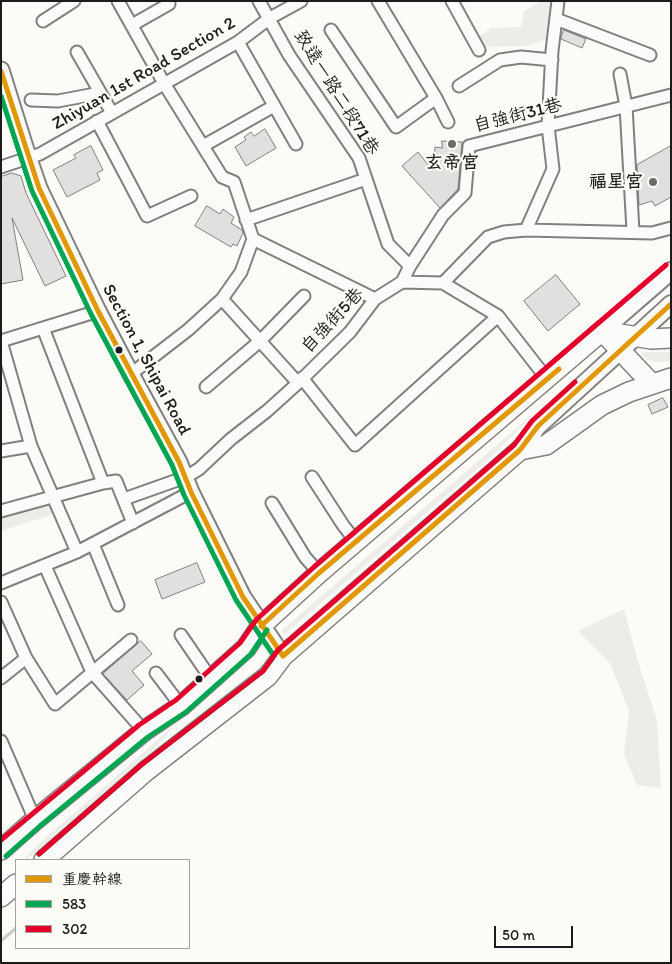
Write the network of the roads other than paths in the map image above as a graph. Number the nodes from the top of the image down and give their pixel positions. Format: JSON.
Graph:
{"nodes":[{"id":1,"x":74,"y":1,"type":"edge"},
{"id":2,"x":118,"y":1,"type":"edge"},
{"id":3,"x":259,"y":1,"type":"edge"},
{"id":4,"x":301,"y":1,"type":"edge"},
{"id":5,"x":378,"y":1,"type":"edge"},
{"id":6,"x":452,"y":1,"type":"edge"},
{"id":7,"x":558,"y":1,"type":"edge"},
{"id":8,"x":169,"y":4,"type":"dead end"},
{"id":9,"x":270,"y":18,"type":"junction"},
{"id":10,"x":556,"y":18,"type":"junction"},
{"id":11,"x":42,"y":21,"type":"dead end"},
{"id":12,"x":132,"y":24,"type":"junction"},
{"id":13,"x":331,"y":30,"type":"dead end"},
{"id":14,"x":238,"y":42,"type":"junction"},
{"id":15,"x":479,"y":50,"type":"dead end"},
{"id":16,"x":77,"y":52,"type":"dead end"},
{"id":17,"x":650,"y":55,"type":"dead end"},
{"id":18,"x":552,"y":60,"type":"junction"},
{"id":19,"x":1,"y":70,"type":"edge"},
{"id":20,"x":620,"y":74,"type":"dead end"},
{"id":21,"x":165,"y":85,"type":"junction"},
{"id":22,"x":459,"y":86,"type":"dead end"},
{"id":23,"x":100,"y":92,"type":"junction"},
{"id":24,"x":671,"y":95,"type":"edge"},
{"id":25,"x":436,"y":98,"type":"junction"},
{"id":26,"x":31,"y":100,"type":"dead end"},
{"id":27,"x":274,"y":106,"type":"junction"},
{"id":28,"x":626,"y":106,"type":"junction"},
{"id":29,"x":112,"y":113,"type":"junction"},
{"id":30,"x":97,"y":121,"type":"junction"},
{"id":31,"x":448,"y":122,"type":"dead end"},
{"id":32,"x":548,"y":126,"type":"junction"},
{"id":33,"x":296,"y":144,"type":"dead end"},
{"id":34,"x":203,"y":146,"type":"junction"},
{"id":35,"x":28,"y":158,"type":"junction"},
{"id":36,"x":1,"y":168,"type":"edge"},
{"id":37,"x":366,"y":179,"type":"junction"},
{"id":38,"x":191,"y":196,"type":"dead end"},
{"id":39,"x":246,"y":220,"type":"junction"},
{"id":40,"x":671,"y":228,"type":"edge"},
{"id":41,"x":526,"y":230,"type":"junction"},
{"id":42,"x":633,"y":231,"type":"junction"},
{"id":43,"x":253,"y":239,"type":"junction"},
{"id":44,"x":410,"y":266,"type":"junction"},
{"id":45,"x":671,"y":271,"type":"edge"},
{"id":46,"x":402,"y":282,"type":"junction"},
{"id":47,"x":443,"y":283,"type":"junction"},
{"id":48,"x":304,"y":296,"type":"dead end"},
{"id":49,"x":222,"y":299,"type":"junction"},
{"id":50,"x":375,"y":299,"type":"junction"},
{"id":51,"x":671,"y":304,"type":"edge"},
{"id":52,"x":98,"y":311,"type":"junction"},
{"id":53,"x":498,"y":316,"type":"junction"},
{"id":54,"x":43,"y":328,"type":"junction"},
{"id":55,"x":602,"y":331,"type":"junction"},
{"id":56,"x":636,"y":336,"type":"junction"},
{"id":57,"x":671,"y":338,"type":"edge"},
{"id":58,"x":1,"y":341,"type":"edge"},
{"id":59,"x":260,"y":341,"type":"junction"},
{"id":60,"x":620,"y":350,"type":"junction"},
{"id":61,"x":130,"y":374,"type":"junction"},
{"id":62,"x":671,"y":378,"type":"edge"},
{"id":63,"x":547,"y":379,"type":"junction"},
{"id":64,"x":300,"y":380,"type":"junction"},
{"id":65,"x":652,"y":384,"type":"junction"},
{"id":66,"x":206,"y":387,"type":"dead end"},
{"id":67,"x":31,"y":446,"type":"junction"},
{"id":68,"x":520,"y":450,"type":"junction"},
{"id":69,"x":1,"y":451,"type":"edge"},
{"id":70,"x":186,"y":477,"type":"junction"},
{"id":71,"x":312,"y":477,"type":"dead end"},
{"id":72,"x":103,"y":483,"type":"junction"},
{"id":73,"x":191,"y":492,"type":"junction"},
{"id":74,"x":54,"y":497,"type":"junction"},
{"id":75,"x":124,"y":499,"type":"junction"},
{"id":76,"x":272,"y":503,"type":"dead end"},
{"id":77,"x":1,"y":511,"type":"edge"},
{"id":78,"x":133,"y":523,"type":"junction"},
{"id":79,"x":356,"y":542,"type":"junction"},
{"id":80,"x":94,"y":544,"type":"junction"},
{"id":81,"x":77,"y":552,"type":"junction"},
{"id":82,"x":45,"y":566,"type":"junction"},
{"id":83,"x":319,"y":573,"type":"junction"},
{"id":84,"x":1,"y":583,"type":"edge"},
{"id":85,"x":1,"y":602,"type":"edge"},
{"id":86,"x":118,"y":605,"type":"dead end"},
{"id":87,"x":261,"y":626,"type":"junction"},
{"id":88,"x":181,"y":635,"type":"dead end"},
{"id":89,"x":131,"y":640,"type":"dead end"},
{"id":90,"x":283,"y":656,"type":"junction"},
{"id":91,"x":26,"y":658,"type":"junction"},
{"id":92,"x":92,"y":672,"type":"junction"},
{"id":93,"x":156,"y":673,"type":"dead end"},
{"id":94,"x":1,"y":678,"type":"edge"},
{"id":95,"x":211,"y":679,"type":"junction"},
{"id":96,"x":180,"y":706,"type":"junction"},
{"id":97,"x":144,"y":731,"type":"junction"},
{"id":98,"x":1,"y":741,"type":"edge"},
{"id":99,"x":35,"y":820,"type":"junction"},
{"id":100,"x":1,"y":850,"type":"edge"},
{"id":101,"x":45,"y":859,"type":"edge"},
{"id":102,"x":15,"y":885,"type":"edge"},
{"id":103,"x":1,"y":897,"type":"edge"}],
"edges":[{"from":1,"to":11,"type":"street"},
{"from":2,"to":12,"type":"street"},
{"from":3,"to":9,"type":"street","name":"致遠一路二段71巷"},
{"from":4,"to":9,"type":"street","name":"Zhiyuan 1st Road Section 2"},
{"from":5,"to":25,"type":"street"},
{"from":6,"to":15,"type":"street"},
{"from":7,"to":10,"type":"street"},
{"from":8,"to":12,"type":"street"},
{"from":9,"to":14,"type":"street","name":"Zhiyuan 1st Road Section 2"},
{"from":9,"to":37,"type":"street","name":"致遠一路二段71巷"},
{"from":10,"to":17,"type":"street"},
{"from":10,"to":18,"type":"street"},
{"from":12,"to":21,"type":"street"},
{"from":13,"to":25,"type":"street"},
{"from":14,"to":21,"type":"street","name":"Zhiyuan 1st Road Section 2"},
{"from":14,"to":27,"type":"street"},
{"from":16,"to":23,"type":"street"},
{"from":18,"to":22,"type":"street"},
{"from":18,"to":32,"type":"street"},
{"from":19,"to":35,"type":"street","name":"Section 1, Shipai Road"},
{"from":20,"to":28,"type":"street"},
{"from":21,"to":29,"type":"street","name":"Zhiyuan 1st Road Section 2"},
{"from":21,"to":34,"type":"street"},
{"from":23,"to":26,"type":"street"},
{"from":23,"to":29,"type":"street"},
{"from":24,"to":28,"type":"street","name":"自強街31巷"},
{"from":25,"to":31,"type":"street"},
{"from":27,"to":33,"type":"street"},
{"from":27,"to":34,"type":"street"},
{"from":28,"to":32,"type":"street","name":"自強街31巷"},
{"from":28,"to":42,"type":"street"},
{"from":29,"to":30,"type":"street","name":"Zhiyuan 1st Road Section 2"},
{"from":30,"to":35,"type":"street","name":"Zhiyuan 1st Road Section 2"},
{"from":30,"to":38,"type":"street"},
{"from":32,"to":41,"type":"street"},
{"from":32,"to":44,"type":"street","name":"自強街31巷"},
{"from":34,"to":39,"type":"street"},
{"from":35,"to":36,"type":"street","name":"Zhiyuan 1st Road Section 2"},
{"from":35,"to":52,"type":"street","name":"Section 1, Shipai Road"},
{"from":37,"to":39,"type":"street"},
{"from":37,"to":44,"type":"street","name":"致遠一路二段71巷"},
{"from":39,"to":43,"type":"street"},
{"from":40,"to":42,"type":"street"},
{"from":41,"to":42,"type":"street"},
{"from":41,"to":47,"type":"street"},
{"from":43,"to":49,"type":"street"},
{"from":43,"to":50,"type":"street"},
{"from":44,"to":46,"type":"street","name":"自強街31巷"},
{"from":45,"to":55,"type":"main road"},
{"from":46,"to":47,"type":"street"},
{"from":46,"to":50,"type":"street","name":"自強街5巷"},
{"from":47,"to":53,"type":"street"},
{"from":48,"to":59,"type":"street"},
{"from":49,"to":59,"type":"street"},
{"from":49,"to":61,"type":"street"},
{"from":50,"to":64,"type":"street","name":"自強街5巷"},
{"from":51,"to":56,"type":"main road"},
{"from":52,"to":54,"type":"street"},
{"from":52,"to":61,"type":"street","name":"Section 1, Shipai Road"},
{"from":53,"to":63,"type":"street"},
{"from":53,"to":64,"type":"street"},
{"from":54,"to":58,"type":"street"},
{"from":54,"to":72,"type":"street"},
{"from":55,"to":56,"type":"main road"},
{"from":55,"to":60,"type":"main road"},
{"from":55,"to":63,"type":"main road"},
{"from":56,"to":57,"type":"main road"},
{"from":56,"to":60,"type":"main road"},
{"from":58,"to":67,"type":"street"},
{"from":59,"to":64,"type":"street"},
{"from":59,"to":66,"type":"street"},
{"from":60,"to":65,"type":"main road"},
{"from":60,"to":68,"type":"main road"},
{"from":61,"to":70,"type":"street","name":"Section 1, Shipai Road"},
{"from":62,"to":65,"type":"main road"},
{"from":63,"to":79,"type":"main road"},
{"from":64,"to":70,"type":"street","name":"自強街5巷"},
{"from":65,"to":68,"type":"main road"},
{"from":67,"to":69,"type":"street"},
{"from":67,"to":74,"type":"street"},
{"from":68,"to":90,"type":"main road"},
{"from":70,"to":73,"type":"street","name":"Section 1, Shipai Road"},
{"from":70,"to":75,"type":"street","name":"自強街5巷"},
{"from":71,"to":79,"type":"street"},
{"from":72,"to":74,"type":"street"},
{"from":72,"to":75,"type":"street"},
{"from":73,"to":78,"type":"street"},
{"from":73,"to":87,"type":"street","name":"Section 1, Shipai Road"},
{"from":74,"to":77,"type":"street"},
{"from":74,"to":81,"type":"street"},
{"from":75,"to":78,"type":"street"},
{"from":76,"to":83,"type":"street"},
{"from":78,"to":80,"type":"street"},
{"from":79,"to":83,"type":"main road"},
{"from":80,"to":81,"type":"street"},
{"from":80,"to":86,"type":"street"},
{"from":81,"to":82,"type":"street"},
{"from":82,"to":84,"type":"street"},
{"from":82,"to":92,"type":"street"},
{"from":83,"to":87,"type":"main road"},
{"from":85,"to":91,"type":"street"},
{"from":87,"to":90,"type":"street","name":"Section 1, Shipai Road"},
{"from":87,"to":95,"type":"main road"},
{"from":88,"to":95,"type":"street"},
{"from":89,"to":92,"type":"street"},
{"from":90,"to":101,"type":"main road"},
{"from":91,"to":92,"type":"street"},
{"from":91,"to":94,"type":"street"},
{"from":92,"to":97,"type":"street"},
{"from":93,"to":96,"type":"street"},
{"from":95,"to":96,"type":"main road"},
{"from":96,"to":97,"type":"main road"},
{"from":97,"to":99,"type":"main road"},
{"from":98,"to":99,"type":"street"},
{"from":99,"to":100,"type":"main road"},
{"from":102,"to":103,"type":"main road"}]}
